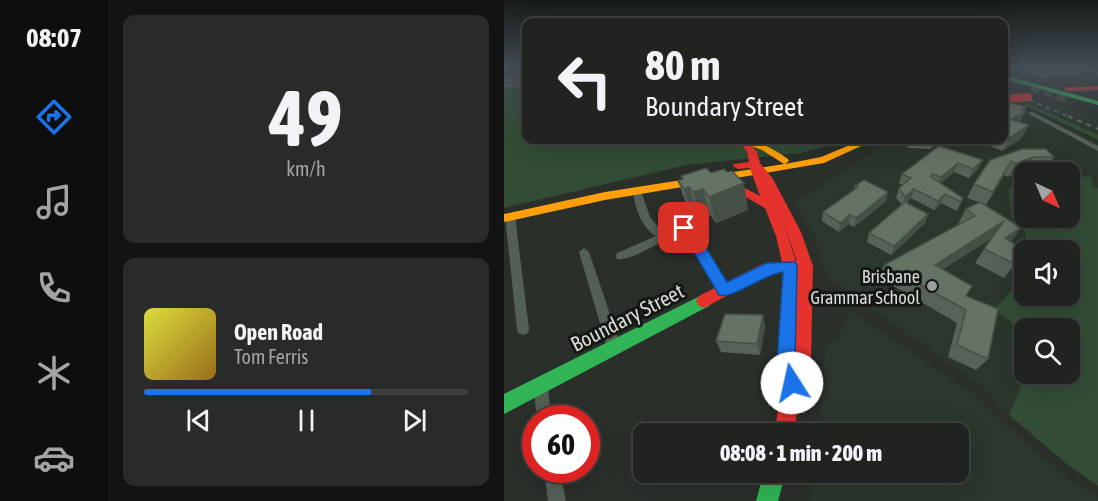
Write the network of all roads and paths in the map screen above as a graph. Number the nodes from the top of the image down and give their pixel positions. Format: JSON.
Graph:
{"nodes":[{"id":1,"x":1014,"y":91,"type":"edge"},
{"id":2,"x":1016,"y":91,"type":"edge"},
{"id":3,"x":1021,"y":91,"type":"edge"},
{"id":4,"x":1021,"y":91,"type":"edge"},
{"id":5,"x":1055,"y":91,"type":"tunnel mouth"},
{"id":6,"x":1081,"y":91,"type":"edge"},
{"id":7,"x":1098,"y":92,"type":"edge"},
{"id":8,"x":1067,"y":94,"type":"junction"},
{"id":9,"x":1095,"y":108,"type":"edge"},
{"id":10,"x":746,"y":144,"type":"edge"},
{"id":11,"x":746,"y":144,"type":"edge"},
{"id":12,"x":752,"y":144,"type":"edge"},
{"id":13,"x":860,"y":144,"type":"edge"},
{"id":14,"x":1098,"y":148,"type":"edge"},
{"id":15,"x":843,"y":152,"type":"junction"},
{"id":16,"x":824,"y":160,"type":"junction"},
{"id":17,"x":784,"y":161,"type":"junction"},
{"id":18,"x":758,"y":169,"type":"junction"},
{"id":19,"x":713,"y":173,"type":"junction"},
{"id":20,"x":772,"y":188,"type":"junction"},
{"id":21,"x":637,"y":191,"type":"junction"},
{"id":22,"x":605,"y":196,"type":"junction"},
{"id":23,"x":768,"y":205,"type":"junction"},
{"id":24,"x":507,"y":217,"type":"edge"},
{"id":25,"x":665,"y":234,"type":"junction"},
{"id":26,"x":584,"y":252,"type":"dead end"},
{"id":27,"x":621,"y":256,"type":"dead end"},
{"id":28,"x":790,"y":266,"type":"junction"},
{"id":29,"x":806,"y":266,"type":"junction"},
{"id":30,"x":724,"y":291,"type":"junction"},
{"id":31,"x":523,"y":329,"type":"dead end"},
{"id":32,"x":614,"y":347,"type":"junction"},
{"id":33,"x":792,"y":383,"type":"junction"},
{"id":34,"x":540,"y":385,"type":"junction"},
{"id":35,"x":504,"y":404,"type":"edge"},
{"id":36,"x":543,"y":405,"type":"edge"},
{"id":37,"x":786,"y":423,"type":"edge"},
{"id":38,"x":554,"y":483,"type":"edge"},
{"id":39,"x":773,"y":483,"type":"edge"},
{"id":40,"x":557,"y":501,"type":"edge"},
{"id":41,"x":767,"y":501,"type":"edge"}],
"edges":[{"from":1,"to":14,"type":"street"},
{"from":2,"to":9,"type":"main road"},
{"from":3,"to":8,"type":"main road"},
{"from":4,"to":8,"type":"main road"},
{"from":5,"to":8,"type":"main road"},
{"from":6,"to":8,"type":"main road"},
{"from":7,"to":8,"type":"main road"},
{"from":8,"to":9,"type":"main road"},
{"from":10,"to":18,"type":"main road"},
{"from":11,"to":19,"type":"main road"},
{"from":12,"to":17,"type":"main road"},
{"from":13,"to":15,"type":"main road"},
{"from":15,"to":16,"type":"main road"},
{"from":15,"to":17,"type":"main road"},
{"from":16,"to":18,"type":"main road"},
{"from":16,"to":20,"type":"main road"},
{"from":17,"to":18,"type":"main road"},
{"from":18,"to":19,"type":"main road"},
{"from":18,"to":20,"type":"main road"},
{"from":18,"to":23,"type":"main road"},
{"from":19,"to":21,"type":"main road"},
{"from":19,"to":22,"type":"main road"},
{"from":19,"to":23,"type":"main road"},
{"from":20,"to":29,"type":"main road"},
{"from":21,"to":22,"type":"main road"},
{"from":21,"to":25,"type":"street"},
{"from":22,"to":24,"type":"main road"},
{"from":23,"to":28,"type":"main road"},
{"from":24,"to":31,"type":"street"},
{"from":25,"to":27,"type":"street"},
{"from":25,"to":30,"type":"street"},
{"from":26,"to":32,"type":"street"},
{"from":28,"to":29,"type":"main road","name":"Boundary Street"},
{"from":28,"to":30,"type":"main road","name":"Boundary Street"},
{"from":28,"to":33,"type":"main road"},
{"from":29,"to":33,"type":"main road"},
{"from":30,"to":32,"type":"main road","name":"Boundary Street"},
{"from":32,"to":34,"type":"main road","name":"Boundary Street"},
{"from":33,"to":37,"type":"main road"},
{"from":34,"to":35,"type":"main road","name":"Boundary Street"},
{"from":34,"to":36,"type":"street"},
{"from":38,"to":40,"type":"street"},
{"from":39,"to":41,"type":"main road"}]}
